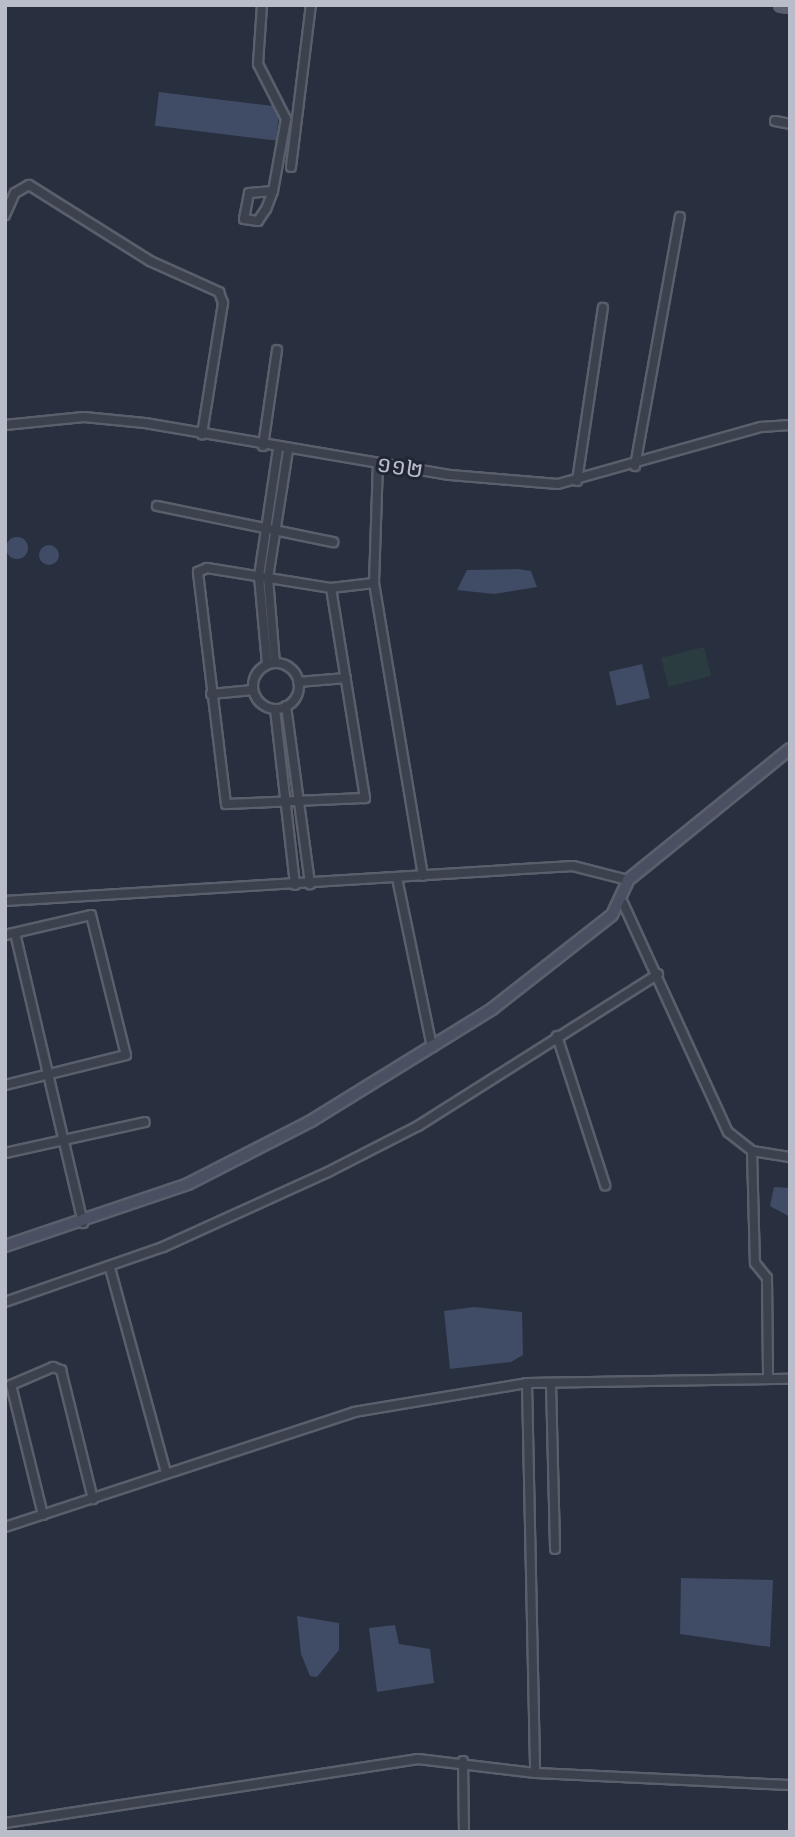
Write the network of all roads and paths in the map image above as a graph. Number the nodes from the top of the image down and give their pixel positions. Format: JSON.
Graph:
{"nodes":[{"id":1,"x":262,"y":5,"type":"edge"},
{"id":2,"x":311,"y":5,"type":"edge"},
{"id":3,"x":781,"y":5,"type":"edge"},
{"id":4,"x":790,"y":6,"type":"edge"},
{"id":5,"x":775,"y":121,"type":"dead end"},
{"id":6,"x":790,"y":124,"type":"edge"},
{"id":7,"x":291,"y":167,"type":"dead end"},
{"id":8,"x":273,"y":191,"type":"junction"},
{"id":9,"x":5,"y":215,"type":"edge"},
{"id":10,"x":680,"y":217,"type":"dead end"},
{"id":11,"x":603,"y":308,"type":"dead end"},
{"id":12,"x":277,"y":350,"type":"dead end"},
{"id":13,"x":5,"y":425,"type":"edge"},
{"id":14,"x":790,"y":425,"type":"edge"},
{"id":15,"x":202,"y":434,"type":"junction"},
{"id":16,"x":263,"y":446,"type":"junction"},
{"id":17,"x":278,"y":449,"type":"junction"},
{"id":18,"x":288,"y":450,"type":"junction"},
{"id":19,"x":378,"y":463,"type":"junction"},
{"id":20,"x":635,"y":466,"type":"junction"},
{"id":21,"x":577,"y":481,"type":"junction"},
{"id":22,"x":157,"y":506,"type":"dead end"},
{"id":23,"x":265,"y":528,"type":"junction"},
{"id":24,"x":275,"y":530,"type":"junction"},
{"id":25,"x":333,"y":542,"type":"dead end"},
{"id":26,"x":263,"y":577,"type":"junction"},
{"id":27,"x":374,"y":583,"type":"junction"},
{"id":28,"x":331,"y":588,"type":"junction"},
{"id":29,"x":271,"y":664,"type":"junction"},
{"id":30,"x":346,"y":677,"type":"junction"},
{"id":31,"x":298,"y":682,"type":"junction"},
{"id":32,"x":253,"y":690,"type":"junction"},
{"id":33,"x":211,"y":694,"type":"junction"},
{"id":34,"x":286,"y":706,"type":"junction"},
{"id":35,"x":275,"y":709,"type":"junction"},
{"id":36,"x":790,"y":749,"type":"edge"},
{"id":37,"x":299,"y":802,"type":"junction"},
{"id":38,"x":286,"y":803,"type":"junction"},
{"id":39,"x":423,"y":876,"type":"junction"},
{"id":40,"x":397,"y":878,"type":"junction"},
{"id":41,"x":628,"y":880,"type":"junction"},
{"id":42,"x":310,"y":884,"type":"junction"},
{"id":43,"x":295,"y":885,"type":"junction"},
{"id":44,"x":5,"y":901,"type":"edge"},
{"id":45,"x":623,"y":903,"type":"junction"},
{"id":46,"x":10,"y":934,"type":"edge"},
{"id":47,"x":658,"y":974,"type":"junction"},
{"id":48,"x":557,"y":1036,"type":"junction"},
{"id":49,"x":432,"y":1047,"type":"junction"},
{"id":50,"x":47,"y":1074,"type":"junction"},
{"id":51,"x":5,"y":1084,"type":"edge"},
{"id":52,"x":145,"y":1122,"type":"dead end"},
{"id":53,"x":62,"y":1141,"type":"junction"},
{"id":54,"x":752,"y":1151,"type":"junction"},
{"id":55,"x":5,"y":1153,"type":"edge"},
{"id":56,"x":790,"y":1157,"type":"edge"},
{"id":57,"x":605,"y":1185,"type":"dead end"},
{"id":58,"x":83,"y":1223,"type":"junction"},
{"id":59,"x":5,"y":1246,"type":"edge"},
{"id":60,"x":110,"y":1268,"type":"junction"},
{"id":61,"x":5,"y":1302,"type":"edge"},
{"id":62,"x":768,"y":1378,"type":"junction"},
{"id":63,"x":790,"y":1379,"type":"edge"},
{"id":64,"x":527,"y":1383,"type":"junction"},
{"id":65,"x":551,"y":1383,"type":"junction"},
{"id":66,"x":166,"y":1473,"type":"junction"},
{"id":67,"x":93,"y":1499,"type":"junction"},
{"id":68,"x":43,"y":1515,"type":"junction"},
{"id":69,"x":5,"y":1527,"type":"edge"},
{"id":70,"x":555,"y":1549,"type":"dead end"},
{"id":71,"x":463,"y":1760,"type":"junction"},
{"id":72,"x":535,"y":1773,"type":"junction"},
{"id":73,"x":790,"y":1785,"type":"edge"},
{"id":74,"x":5,"y":1824,"type":"edge"},
{"id":75,"x":464,"y":1832,"type":"edge"}],
"edges":[{"from":1,"to":8,"type":"street"},
{"from":2,"to":7,"type":"street"},
{"from":3,"to":4,"type":"main road"},
{"from":5,"to":6,"type":"street"},
{"from":8,"to":8,"type":"street"},
{"from":9,"to":15,"type":"street"},
{"from":10,"to":20,"type":"street"},
{"from":11,"to":21,"type":"street"},
{"from":12,"to":16,"type":"street"},
{"from":13,"to":15,"type":"street","name":"១១២"},
{"from":14,"to":20,"type":"street","name":"១១២"},
{"from":15,"to":16,"type":"street","name":"១១២"},
{"from":16,"to":17,"type":"street","name":"១១២"},
{"from":17,"to":18,"type":"street","name":"១១២"},
{"from":17,"to":23,"type":"street"},
{"from":18,"to":19,"type":"street","name":"១១២"},
{"from":18,"to":24,"type":"street"},
{"from":19,"to":21,"type":"street","name":"១១២"},
{"from":19,"to":27,"type":"street"},
{"from":20,"to":21,"type":"street","name":"១១២"},
{"from":22,"to":23,"type":"street"},
{"from":23,"to":24,"type":"street"},
{"from":23,"to":26,"type":"street"},
{"from":24,"to":25,"type":"street"},
{"from":24,"to":26,"type":"street"},
{"from":26,"to":28,"type":"street"},
{"from":26,"to":29,"type":"street"},
{"from":26,"to":33,"type":"street"},
{"from":27,"to":28,"type":"street"},
{"from":27,"to":39,"type":"street"},
{"from":28,"to":30,"type":"street"},
{"from":29,"to":31,"type":"street"},
{"from":29,"to":32,"type":"street"},
{"from":30,"to":31,"type":"street"},
{"from":30,"to":37,"type":"street"},
{"from":31,"to":34,"type":"street"},
{"from":32,"to":33,"type":"street"},
{"from":32,"to":35,"type":"street"},
{"from":33,"to":38,"type":"street"},
{"from":34,"to":35,"type":"street"},
{"from":34,"to":37,"type":"street"},
{"from":35,"to":38,"type":"street"},
{"from":36,"to":41,"type":"street"},
{"from":37,"to":38,"type":"street"},
{"from":37,"to":42,"type":"street"},
{"from":38,"to":43,"type":"street"},
{"from":39,"to":40,"type":"street"},
{"from":39,"to":41,"type":"street"},
{"from":40,"to":42,"type":"street"},
{"from":40,"to":49,"type":"street"},
{"from":41,"to":45,"type":"street"},
{"from":42,"to":43,"type":"street"},
{"from":43,"to":44,"type":"street"},
{"from":45,"to":47,"type":"street"},
{"from":45,"to":49,"type":"street"},
{"from":46,"to":50,"type":"street"},
{"from":46,"to":50,"type":"street"},
{"from":47,"to":48,"type":"street"},
{"from":47,"to":54,"type":"street"},
{"from":48,"to":57,"type":"street"},
{"from":48,"to":60,"type":"street"},
{"from":49,"to":58,"type":"street"},
{"from":50,"to":51,"type":"street"},
{"from":50,"to":53,"type":"street"},
{"from":52,"to":53,"type":"street"},
{"from":53,"to":55,"type":"street"},
{"from":53,"to":58,"type":"street"},
{"from":54,"to":56,"type":"street"},
{"from":54,"to":62,"type":"street"},
{"from":58,"to":59,"type":"street"},
{"from":60,"to":61,"type":"street"},
{"from":60,"to":66,"type":"street"},
{"from":62,"to":63,"type":"street"},
{"from":62,"to":65,"type":"street"},
{"from":64,"to":65,"type":"street"},
{"from":64,"to":66,"type":"street"},
{"from":64,"to":72,"type":"street"},
{"from":65,"to":70,"type":"street"},
{"from":66,"to":67,"type":"street"},
{"from":67,"to":68,"type":"street"},
{"from":67,"to":68,"type":"street"},
{"from":68,"to":69,"type":"street"},
{"from":71,"to":72,"type":"street"},
{"from":71,"to":74,"type":"street"},
{"from":71,"to":75,"type":"street"},
{"from":72,"to":73,"type":"street"}]}
